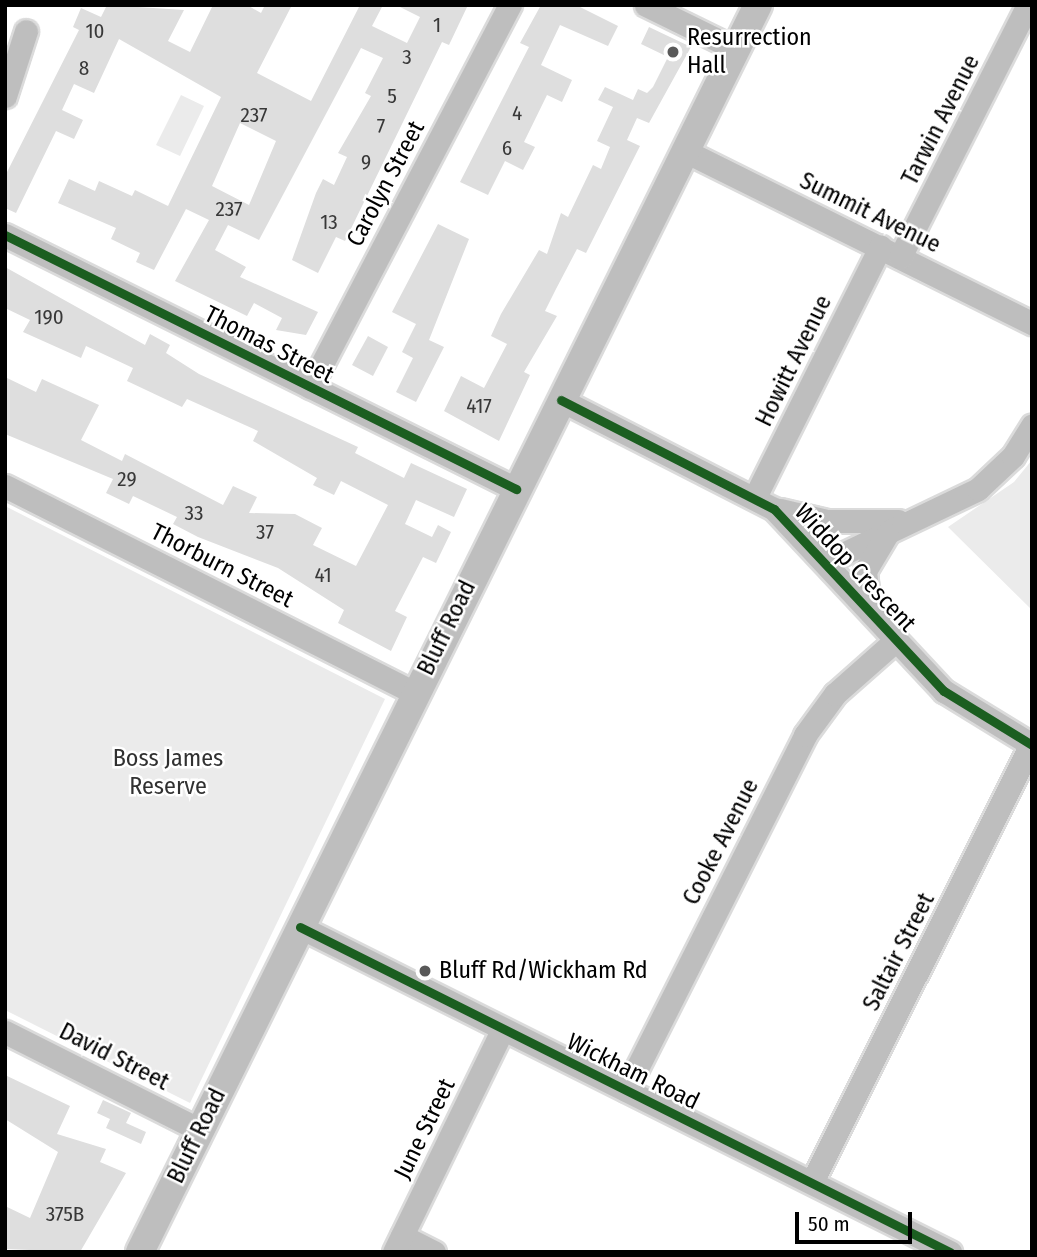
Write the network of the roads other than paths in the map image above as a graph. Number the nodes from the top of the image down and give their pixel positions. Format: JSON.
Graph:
{"nodes":[{"id":1,"x":510,"y":5,"type":"edge"},
{"id":2,"x":646,"y":5,"type":"edge"},
{"id":3,"x":758,"y":5,"type":"edge"},
{"id":4,"x":1028,"y":5,"type":"edge"},
{"id":5,"x":26,"y":31,"type":"dead end"},
{"id":6,"x":736,"y":49,"type":"junction"},
{"id":7,"x":5,"y":96,"type":"edge"},
{"id":8,"x":685,"y":151,"type":"junction"},
{"id":9,"x":5,"y":234,"type":"edge"},
{"id":10,"x":890,"y":252,"type":"junction"},
{"id":11,"x":1032,"y":323,"type":"edge"},
{"id":12,"x":310,"y":387,"type":"junction"},
{"id":13,"x":561,"y":400,"type":"junction"},
{"id":14,"x":1032,"y":425,"type":"edge"},
{"id":15,"x":5,"y":486,"type":"edge"},
{"id":16,"x":516,"y":489,"type":"junction"},
{"id":17,"x":765,"y":503,"type":"junction"},
{"id":18,"x":885,"y":529,"type":"junction"},
{"id":19,"x":824,"y":556,"type":"junction"},
{"id":20,"x":869,"y":609,"type":"junction"},
{"id":21,"x":896,"y":640,"type":"junction"},
{"id":22,"x":415,"y":693,"type":"junction"},
{"id":23,"x":1031,"y":744,"type":"edge"},
{"id":24,"x":300,"y":927,"type":"junction"},
{"id":25,"x":503,"y":1029,"type":"junction"},
{"id":26,"x":5,"y":1032,"type":"edge"},
{"id":27,"x":626,"y":1090,"type":"junction"},
{"id":28,"x":200,"y":1130,"type":"junction"},
{"id":29,"x":812,"y":1182,"type":"junction"},
{"id":30,"x":398,"y":1244,"type":"edge"},
{"id":31,"x":140,"y":1252,"type":"edge"},
{"id":32,"x":434,"y":1252,"type":"edge"},
{"id":33,"x":950,"y":1252,"type":"edge"}],
"edges":[{"from":1,"to":12,"type":"street","name":"Carolyn Street"},
{"from":2,"to":6,"type":"street"},
{"from":3,"to":6,"type":"main road","name":"Bluff Road"},
{"from":4,"to":10,"type":"street","name":"Tarwin Avenue"},
{"from":5,"to":7,"type":"street"},
{"from":6,"to":8,"type":"main road","name":"Bluff Road"},
{"from":8,"to":10,"type":"street","name":"Summit Avenue"},
{"from":8,"to":13,"type":"main road","name":"Bluff Road"},
{"from":9,"to":12,"type":"street","name":"Thomas Street"},
{"from":10,"to":11,"type":"street","name":"Summit Avenue"},
{"from":10,"to":17,"type":"street","name":"Howitt Avenue"},
{"from":12,"to":16,"type":"street","name":"Thomas Street"},
{"from":13,"to":16,"type":"main road","name":"Bluff Road"},
{"from":13,"to":17,"type":"street","name":"Widdop Crescent"},
{"from":14,"to":18,"type":"street"},
{"from":15,"to":22,"type":"street","name":"Thorburn Street"},
{"from":16,"to":22,"type":"main road","name":"Bluff Road"},
{"from":17,"to":18,"type":"street"},
{"from":17,"to":19,"type":"street","name":"Widdop Crescent"},
{"from":18,"to":19,"type":"street"},
{"from":18,"to":20,"type":"street"},
{"from":19,"to":20,"type":"street","name":"Widdop Crescent"},
{"from":20,"to":21,"type":"street","name":"Widdop Crescent"},
{"from":21,"to":23,"type":"street","name":"Widdop Crescent"},
{"from":21,"to":27,"type":"street","name":"Cooke Avenue"},
{"from":22,"to":24,"type":"main road","name":"Bluff Road"},
{"from":23,"to":29,"type":"street","name":"Saltair Street"},
{"from":24,"to":25,"type":"street","name":"Wickham Road"},
{"from":24,"to":28,"type":"main road","name":"Bluff Road"},
{"from":25,"to":27,"type":"street","name":"Wickham Road"},
{"from":25,"to":30,"type":"street","name":"June Street"},
{"from":26,"to":28,"type":"street","name":"David Street"},
{"from":27,"to":29,"type":"street","name":"Wickham Road"},
{"from":28,"to":31,"type":"main road","name":"Bluff Road"},
{"from":29,"to":33,"type":"street","name":"Wickham Road"},
{"from":30,"to":32,"type":"street"}]}
